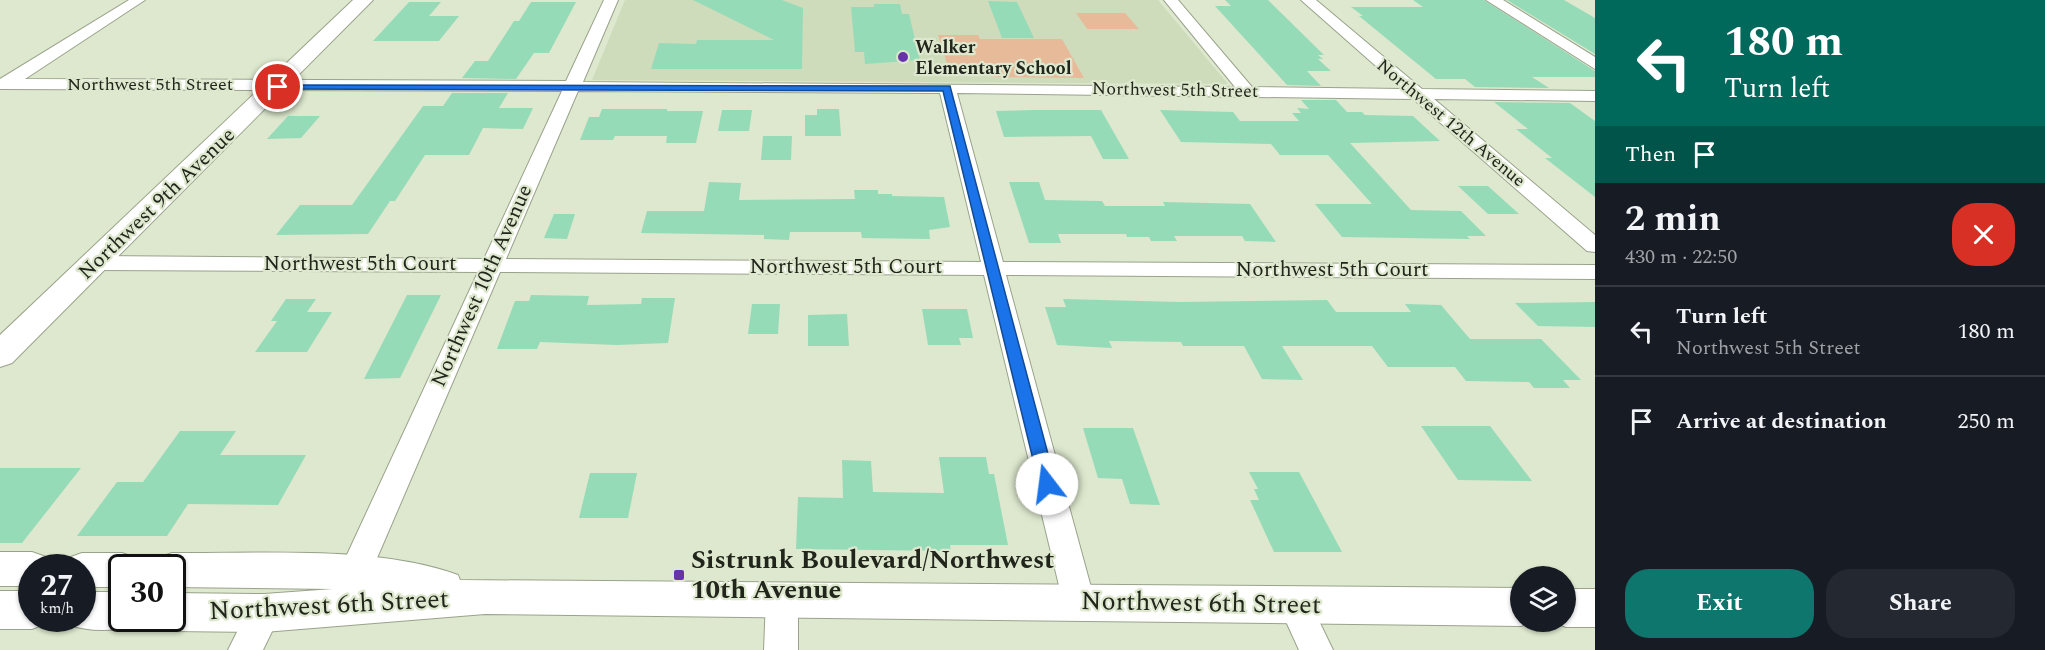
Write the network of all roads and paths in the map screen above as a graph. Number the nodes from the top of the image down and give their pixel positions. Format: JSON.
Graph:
{"nodes":[{"id":1,"x":138,"y":0,"type":"edge"},
{"id":2,"x":364,"y":0,"type":"edge"},
{"id":3,"x":611,"y":0,"type":"edge"},
{"id":4,"x":1172,"y":0,"type":"edge"},
{"id":5,"x":1308,"y":0,"type":"edge"},
{"id":6,"x":1493,"y":0,"type":"edge"},
{"id":7,"x":1595,"y":64,"type":"edge"},
{"id":8,"x":2,"y":85,"type":"edge"},
{"id":9,"x":278,"y":87,"type":"junction"},
{"id":10,"x":571,"y":88,"type":"junction"},
{"id":11,"x":947,"y":88,"type":"junction"},
{"id":12,"x":1247,"y":91,"type":"junction"},
{"id":13,"x":1415,"y":92,"type":"junction"},
{"id":14,"x":1595,"y":96,"type":"edge"},
{"id":15,"x":1595,"y":246,"type":"edge"},
{"id":16,"x":97,"y":263,"type":"junction"},
{"id":17,"x":490,"y":264,"type":"junction"},
{"id":18,"x":993,"y":268,"type":"junction"},
{"id":19,"x":1595,"y":272,"type":"edge"},
{"id":20,"x":0,"y":355,"type":"edge"},
{"id":21,"x":0,"y":569,"type":"edge"},
{"id":22,"x":18,"y":569,"type":"edge"},
{"id":23,"x":186,"y":570,"type":"edge"},
{"id":24,"x":355,"y":572,"type":"junction"},
{"id":25,"x":485,"y":596,"type":"junction"},
{"id":26,"x":782,"y":599,"type":"junction"},
{"id":27,"x":1079,"y":602,"type":"junction"},
{"id":28,"x":1294,"y":604,"type":"junction"},
{"id":29,"x":1510,"y":607,"type":"edge"},
{"id":30,"x":1576,"y":608,"type":"edge"},
{"id":31,"x":1595,"y":608,"type":"edge"},
{"id":32,"x":0,"y":610,"type":"edge"},
{"id":33,"x":18,"y":610,"type":"edge"},
{"id":34,"x":186,"y":612,"type":"edge"},
{"id":35,"x":264,"y":613,"type":"junction"},
{"id":36,"x":245,"y":650,"type":"edge"},
{"id":37,"x":781,"y":650,"type":"edge"},
{"id":38,"x":1316,"y":650,"type":"edge"}],
"edges":[{"from":1,"to":8,"type":"street"},
{"from":2,"to":9,"type":"main road","name":"Northwest 9th Avenue"},
{"from":3,"to":10,"type":"street","name":"Northwest 10th Avenue"},
{"from":4,"to":12,"type":"street"},
{"from":5,"to":13,"type":"street","name":"Northwest 12th Avenue"},
{"from":6,"to":7,"type":"street"},
{"from":8,"to":9,"type":"street","name":"Northwest 5th Street"},
{"from":9,"to":10,"type":"street","name":"Northwest 5th Street"},
{"from":9,"to":16,"type":"main road","name":"Northwest 9th Avenue"},
{"from":10,"to":11,"type":"street","name":"Northwest 5th Street"},
{"from":10,"to":17,"type":"street","name":"Northwest 10th Avenue"},
{"from":11,"to":12,"type":"street","name":"Northwest 5th Street"},
{"from":11,"to":18,"type":"street"},
{"from":12,"to":13,"type":"street","name":"Northwest 5th Street"},
{"from":13,"to":14,"type":"street","name":"Northwest 5th Street"},
{"from":13,"to":15,"type":"street","name":"Northwest 12th Avenue"},
{"from":16,"to":17,"type":"street","name":"Northwest 5th Court"},
{"from":16,"to":20,"type":"main road","name":"Northwest 9th Avenue"},
{"from":17,"to":18,"type":"street","name":"Northwest 5th Court"},
{"from":17,"to":24,"type":"street","name":"Northwest 10th Avenue"},
{"from":18,"to":19,"type":"street","name":"Northwest 5th Court"},
{"from":18,"to":27,"type":"street"},
{"from":21,"to":22,"type":"street"},
{"from":23,"to":24,"type":"street","name":"Northwest 6th Street"},
{"from":24,"to":25,"type":"street","name":"Northwest 6th Street"},
{"from":25,"to":26,"type":"street","name":"Northwest 6th Street"},
{"from":25,"to":35,"type":"street","name":"Northwest 6th Street"},
{"from":26,"to":27,"type":"street","name":"Northwest 6th Street"},
{"from":26,"to":37,"type":"street"},
{"from":27,"to":28,"type":"street","name":"Northwest 6th Street"},
{"from":28,"to":29,"type":"street","name":"Northwest 6th Street"},
{"from":28,"to":38,"type":"street"},
{"from":30,"to":31,"type":"street"},
{"from":32,"to":33,"type":"street"},
{"from":34,"to":35,"type":"street","name":"Northwest 6th Street"},
{"from":35,"to":36,"type":"street"}]}
